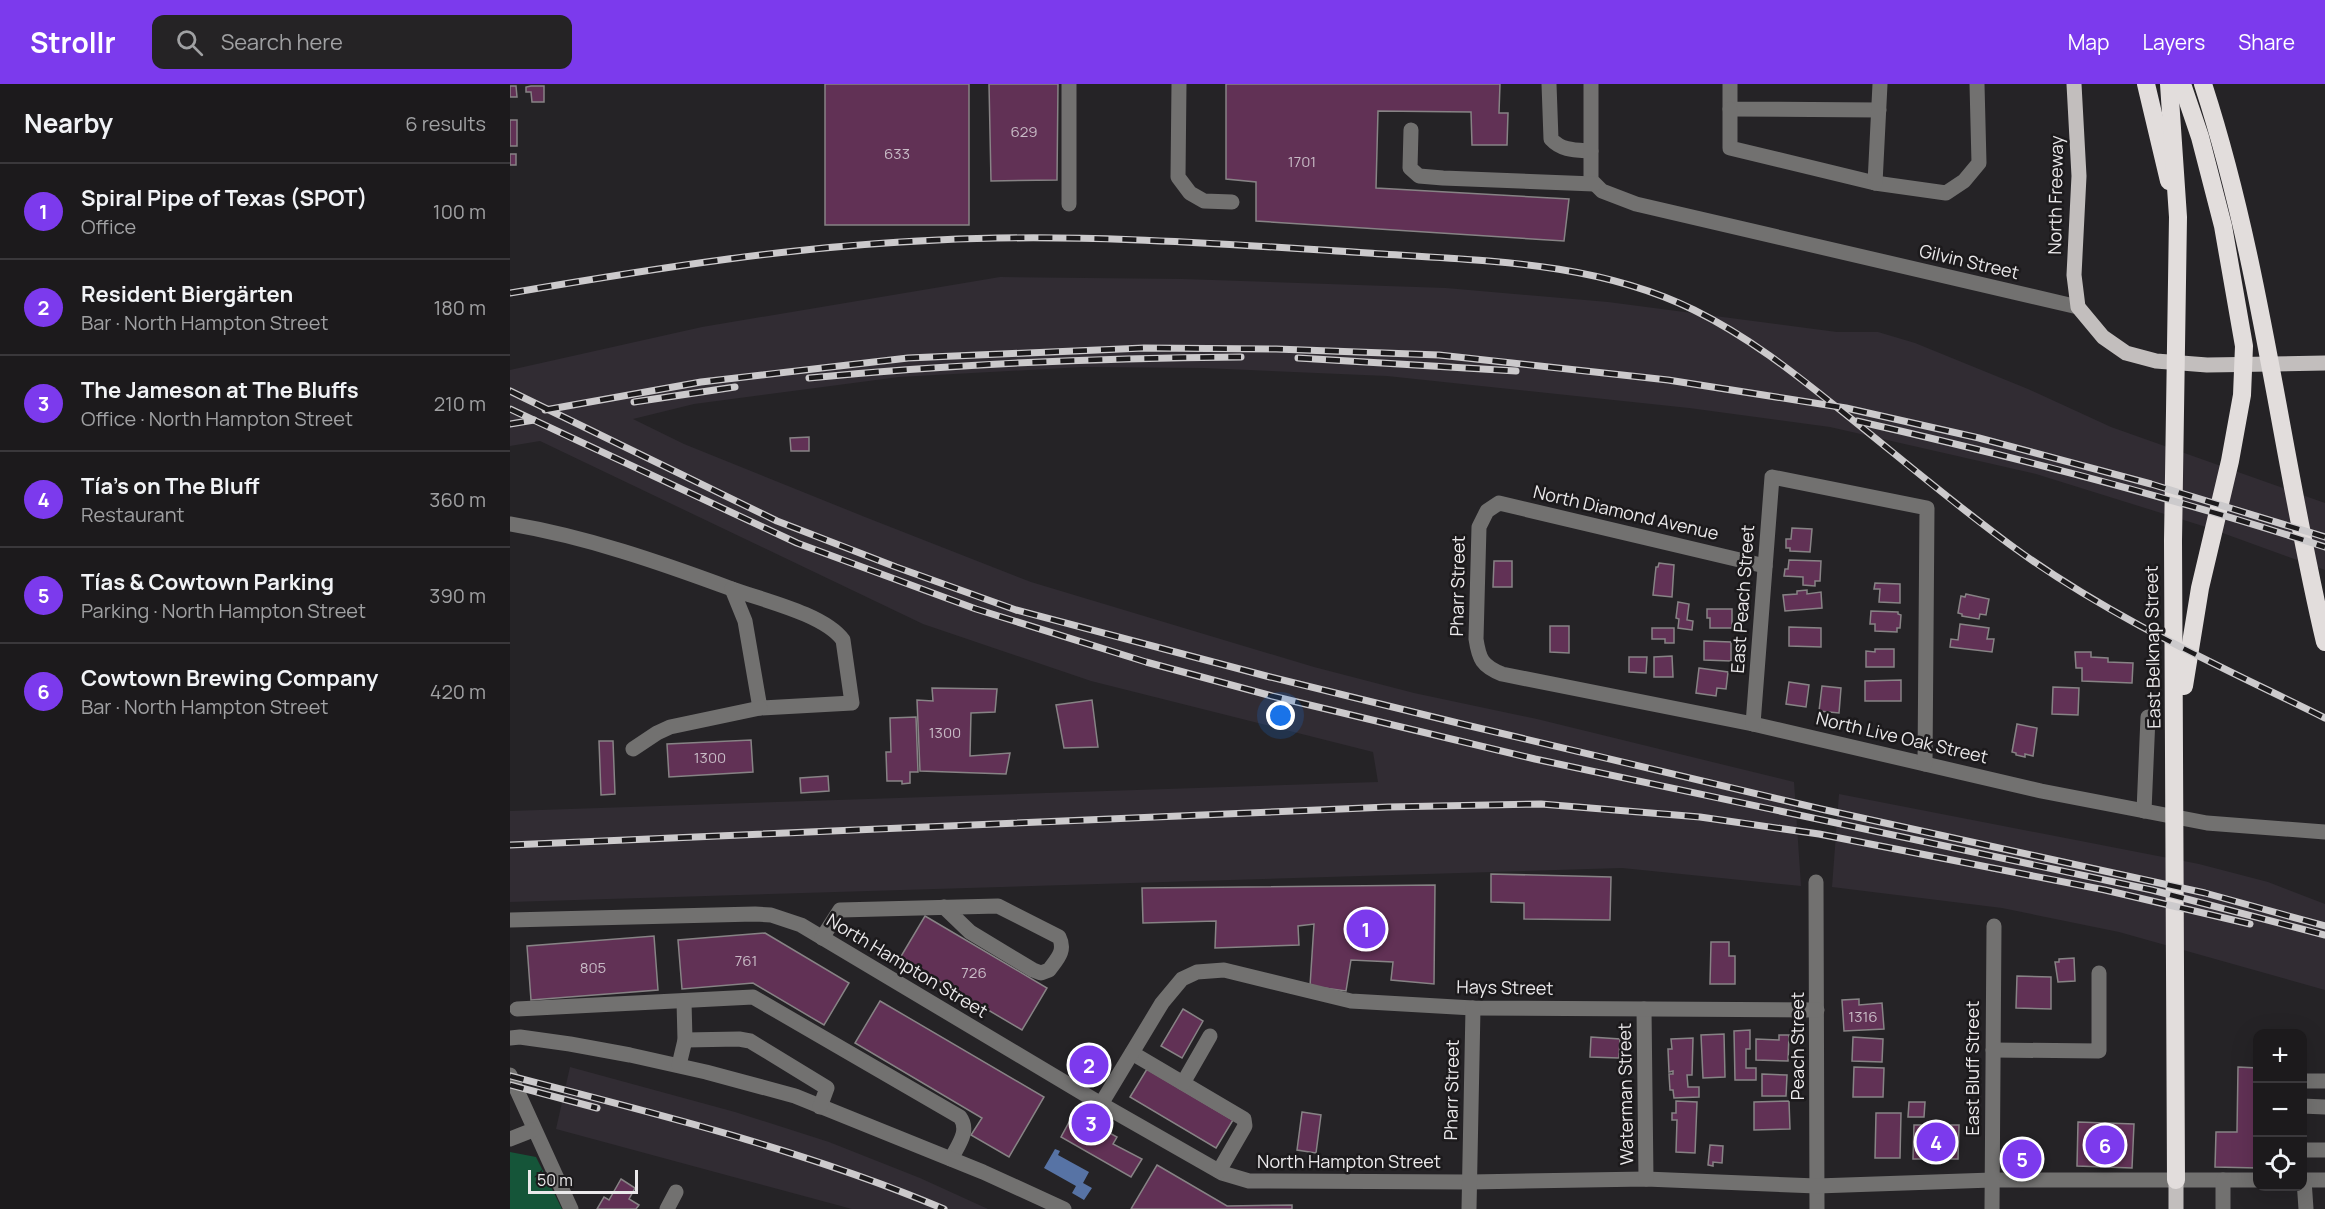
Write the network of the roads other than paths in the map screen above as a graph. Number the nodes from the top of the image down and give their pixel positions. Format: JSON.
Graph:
{"nodes":[{"id":1,"x":1069,"y":84,"type":"edge"},
{"id":2,"x":1179,"y":84,"type":"edge"},
{"id":3,"x":1549,"y":84,"type":"edge"},
{"id":4,"x":1591,"y":84,"type":"edge"},
{"id":5,"x":1730,"y":84,"type":"edge"},
{"id":6,"x":1880,"y":84,"type":"edge"},
{"id":7,"x":1977,"y":84,"type":"edge"},
{"id":8,"x":2074,"y":84,"type":"edge"},
{"id":9,"x":2146,"y":84,"type":"edge"},
{"id":10,"x":2169,"y":84,"type":"edge"},
{"id":11,"x":2182,"y":84,"type":"edge"},
{"id":12,"x":2203,"y":84,"type":"edge"},
{"id":13,"x":1730,"y":110,"type":"junction"},
{"id":14,"x":1879,"y":110,"type":"junction"},
{"id":15,"x":1411,"y":130,"type":"dead end"},
{"id":16,"x":1591,"y":152,"type":"junction"},
{"id":17,"x":1875,"y":183,"type":"junction"},
{"id":18,"x":1594,"y":184,"type":"junction"},
{"id":19,"x":1232,"y":202,"type":"dead end"},
{"id":20,"x":1069,"y":204,"type":"dead end"},
{"id":21,"x":2178,"y":217,"type":"junction"},
{"id":22,"x":2078,"y":307,"type":"junction"},
{"id":23,"x":2325,"y":363,"type":"edge"},
{"id":24,"x":1484,"y":518,"type":"joint"},
{"id":25,"x":510,"y":524,"type":"edge"},
{"id":26,"x":1765,"y":566,"type":"junction"},
{"id":27,"x":732,"y":590,"type":"junction"},
{"id":28,"x":2325,"y":642,"type":"edge"},
{"id":29,"x":1478,"y":657,"type":"joint"},
{"id":30,"x":760,"y":708,"type":"junction"},
{"id":31,"x":2148,"y":717,"type":"dead end"},
{"id":32,"x":1753,"y":724,"type":"junction"},
{"id":33,"x":633,"y":750,"type":"dead end"},
{"id":34,"x":1925,"y":764,"type":"junction"},
{"id":35,"x":2175,"y":780,"type":"junction"},
{"id":36,"x":2144,"y":811,"type":"junction"},
{"id":37,"x":2325,"y":832,"type":"edge"},
{"id":38,"x":1816,"y":882,"type":"dead end"},
{"id":39,"x":944,"y":907,"type":"junction"},
{"id":40,"x":510,"y":920,"type":"edge"},
{"id":41,"x":1994,"y":926,"type":"dead end"},
{"id":42,"x":822,"y":938,"type":"junction"},
{"id":43,"x":2099,"y":973,"type":"dead end"},
{"id":44,"x":684,"y":1001,"type":"junction"},
{"id":45,"x":1473,"y":1008,"type":"junction"},
{"id":46,"x":517,"y":1009,"type":"dead end"},
{"id":47,"x":1644,"y":1009,"type":"junction"},
{"id":48,"x":1817,"y":1010,"type":"junction"},
{"id":49,"x":1210,"y":1036,"type":"dead end"},
{"id":50,"x":510,"y":1038,"type":"edge"},
{"id":51,"x":685,"y":1040,"type":"junction"},
{"id":52,"x":1993,"y":1050,"type":"junction"},
{"id":53,"x":1131,"y":1053,"type":"junction"},
{"id":54,"x":678,"y":1065,"type":"junction"},
{"id":55,"x":510,"y":1075,"type":"edge"},
{"id":56,"x":2307,"y":1081,"type":"edge"},
{"id":57,"x":2325,"y":1081,"type":"edge"},
{"id":58,"x":1183,"y":1083,"type":"junction"},
{"id":59,"x":1101,"y":1104,"type":"junction"},
{"id":60,"x":2307,"y":1106,"type":"edge"},
{"id":61,"x":820,"y":1107,"type":"junction"},
{"id":62,"x":2325,"y":1107,"type":"edge"},
{"id":63,"x":533,"y":1130,"type":"junction"},
{"id":64,"x":510,"y":1139,"type":"edge"},
{"id":65,"x":2307,"y":1150,"type":"edge"},
{"id":66,"x":2325,"y":1150,"type":"edge"},
{"id":67,"x":951,"y":1159,"type":"junction"},
{"id":68,"x":1219,"y":1171,"type":"junction"},
{"id":69,"x":1646,"y":1179,"type":"junction"},
{"id":70,"x":1992,"y":1179,"type":"junction"},
{"id":71,"x":2176,"y":1180,"type":"junction"},
{"id":72,"x":2223,"y":1180,"type":"junction"},
{"id":73,"x":2253,"y":1180,"type":"edge"},
{"id":74,"x":2307,"y":1180,"type":"edge"},
{"id":75,"x":2325,"y":1180,"type":"edge"},
{"id":76,"x":1470,"y":1182,"type":"junction"},
{"id":77,"x":1817,"y":1186,"type":"junction"},
{"id":78,"x":2304,"y":1191,"type":"edge"},
{"id":79,"x":676,"y":1192,"type":"dead end"},
{"id":80,"x":571,"y":1209,"type":"edge"},
{"id":81,"x":667,"y":1209,"type":"edge"},
{"id":82,"x":1064,"y":1209,"type":"edge"},
{"id":83,"x":1469,"y":1209,"type":"edge"},
{"id":84,"x":1817,"y":1209,"type":"edge"},
{"id":85,"x":1992,"y":1209,"type":"edge"},
{"id":86,"x":2176,"y":1209,"type":"edge"},
{"id":87,"x":2223,"y":1209,"type":"edge"},
{"id":88,"x":2306,"y":1209,"type":"edge"}],
"edges":[{"from":1,"to":20,"type":"street"},
{"from":2,"to":19,"type":"street"},
{"from":3,"to":16,"type":"street"},
{"from":4,"to":16,"type":"street"},
{"from":5,"to":13,"type":"street"},
{"from":6,"to":14,"type":"street"},
{"from":7,"to":17,"type":"street"},
{"from":8,"to":22,"type":"main road","name":"North Freeway"},
{"from":9,"to":21,"type":"highway"},
{"from":10,"to":21,"type":"highway","name":"East Belknap Street"},
{"from":11,"to":35,"type":"highway"},
{"from":12,"to":28,"type":"highway"},
{"from":13,"to":14,"type":"street"},
{"from":13,"to":17,"type":"street"},
{"from":14,"to":17,"type":"street"},
{"from":15,"to":18,"type":"street"},
{"from":16,"to":18,"type":"street"},
{"from":18,"to":22,"type":"street","name":"Gilvin Street"},
{"from":21,"to":35,"type":"highway","name":"East Belknap Street"},
{"from":22,"to":23,"type":"main road"},
{"from":24,"to":26,"type":"street","name":"North Diamond Avenue"},
{"from":24,"to":29,"type":"street","name":"Pharr Street"},
{"from":25,"to":27,"type":"street"},
{"from":26,"to":32,"type":"street","name":"East Peach Street"},
{"from":26,"to":34,"type":"street","name":"East Peach Street"},
{"from":27,"to":30,"type":"street"},
{"from":27,"to":30,"type":"street"},
{"from":29,"to":32,"type":"street","name":"North Live Oak Street"},
{"from":30,"to":33,"type":"street"},
{"from":31,"to":36,"type":"street","name":"East Belknap Street"},
{"from":32,"to":34,"type":"street","name":"North Live Oak Street"},
{"from":34,"to":36,"type":"street","name":"North Live Oak Street"},
{"from":35,"to":71,"type":"highway","name":"East Belknap Street"},
{"from":36,"to":37,"type":"street","name":"North Live Oak Street"},
{"from":38,"to":48,"type":"street","name":"Peach Street"},
{"from":39,"to":39,"type":"street"},
{"from":39,"to":42,"type":"street"},
{"from":40,"to":42,"type":"street","name":"North Hampton Street"},
{"from":41,"to":52,"type":"street","name":"East Bluff Street"},
{"from":42,"to":59,"type":"street","name":"North Hampton Street"},
{"from":43,"to":52,"type":"street"},
{"from":44,"to":46,"type":"street"},
{"from":44,"to":51,"type":"street"},
{"from":44,"to":67,"type":"street"},
{"from":45,"to":47,"type":"street","name":"Hays Street"},
{"from":45,"to":53,"type":"street","name":"Hays Street"},
{"from":45,"to":76,"type":"street","name":"Pharr Street"},
{"from":47,"to":48,"type":"street","name":"Hays Street"},
{"from":47,"to":69,"type":"street","name":"Waterman Street"},
{"from":48,"to":77,"type":"street","name":"Peach Street"},
{"from":49,"to":58,"type":"street"},
{"from":50,"to":54,"type":"street"},
{"from":51,"to":54,"type":"street"},
{"from":51,"to":61,"type":"street"},
{"from":52,"to":70,"type":"street","name":"East Bluff Street"},
{"from":53,"to":58,"type":"street"},
{"from":53,"to":59,"type":"street"},
{"from":54,"to":61,"type":"street"},
{"from":55,"to":63,"type":"street"},
{"from":56,"to":57,"type":"street"},
{"from":58,"to":68,"type":"street"},
{"from":59,"to":68,"type":"street","name":"North Hampton Street"},
{"from":60,"to":62,"type":"street"},
{"from":61,"to":67,"type":"street"},
{"from":63,"to":64,"type":"street"},
{"from":63,"to":80,"type":"street"},
{"from":65,"to":66,"type":"street"},
{"from":67,"to":82,"type":"street"},
{"from":68,"to":76,"type":"street","name":"North Hampton Street"},
{"from":69,"to":76,"type":"street","name":"North Hampton Street"},
{"from":69,"to":77,"type":"street","name":"North Hampton Street"},
{"from":70,"to":71,"type":"street","name":"North Hampton Street"},
{"from":70,"to":77,"type":"street","name":"North Hampton Street"},
{"from":70,"to":85,"type":"street","name":"East Bluff Street"},
{"from":71,"to":72,"type":"street","name":"North Hampton Street"},
{"from":71,"to":86,"type":"main road","name":"East Belknap Street"},
{"from":72,"to":73,"type":"street","name":"North Hampton Street"},
{"from":72,"to":87,"type":"street"},
{"from":74,"to":75,"type":"street"},
{"from":76,"to":83,"type":"street","name":"Pharr Street"},
{"from":77,"to":84,"type":"street","name":"Peach Street"},
{"from":78,"to":88,"type":"street"},
{"from":79,"to":81,"type":"street"}]}
